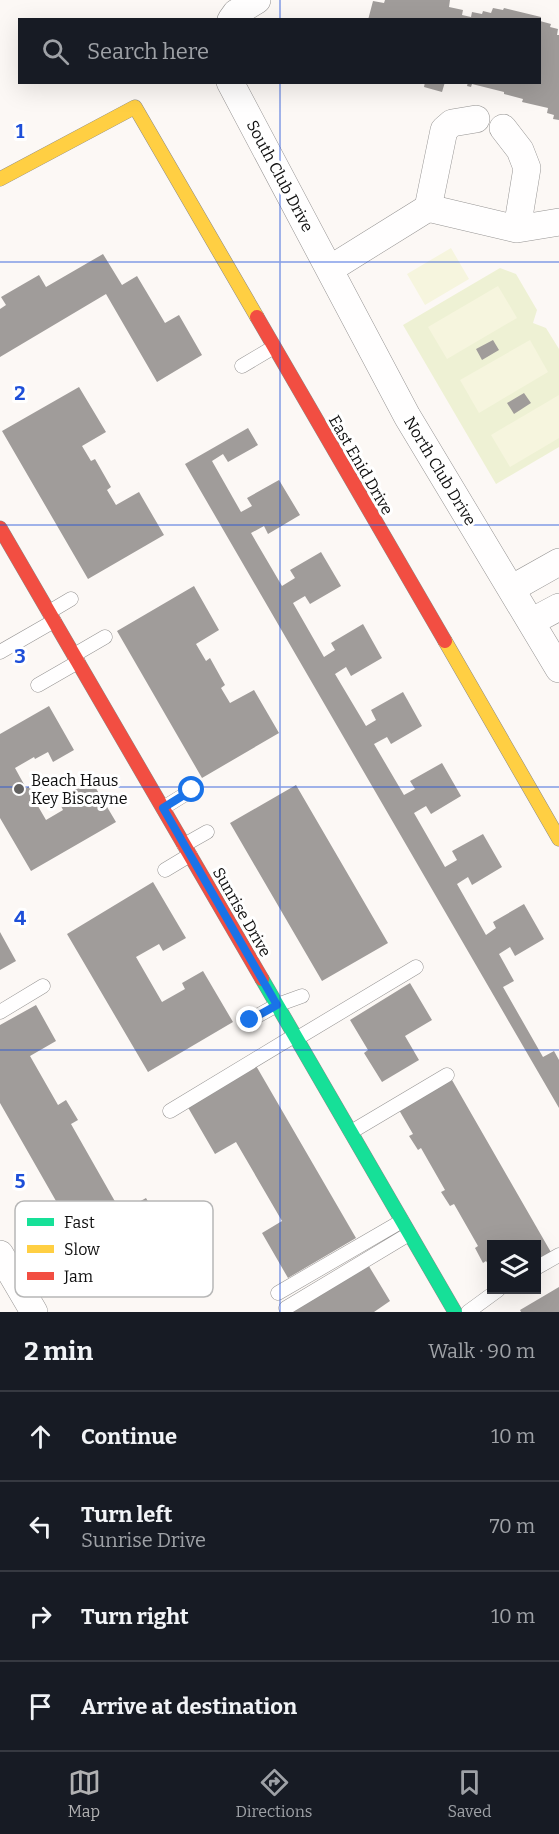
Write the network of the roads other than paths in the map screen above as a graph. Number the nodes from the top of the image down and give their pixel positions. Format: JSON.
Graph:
{"nodes":[{"id":1,"x":257,"y":0,"type":"edge"},
{"id":2,"x":232,"y":18,"type":"edge"},
{"id":3,"x":231,"y":84,"type":"edge"},
{"id":4,"x":476,"y":119,"type":"dead end"},
{"id":5,"x":504,"y":128,"type":"dead end"},
{"id":6,"x":0,"y":179,"type":"edge"},
{"id":7,"x":428,"y":208,"type":"junction"},
{"id":8,"x":559,"y":222,"type":"edge"},
{"id":9,"x":517,"y":229,"type":"junction"},
{"id":10,"x":330,"y":269,"type":"junction"},
{"id":11,"x":274,"y":347,"type":"junction"},
{"id":12,"x":242,"y":366,"type":"dead end"},
{"id":13,"x":0,"y":528,"type":"edge"},
{"id":14,"x":559,"y":562,"type":"edge"},
{"id":15,"x":511,"y":589,"type":"junction"},
{"id":16,"x":71,"y":599,"type":"dead end"},
{"id":17,"x":559,"y":607,"type":"edge"},
{"id":18,"x":52,"y":616,"type":"junction"},
{"id":19,"x":531,"y":622,"type":"junction"},
{"id":20,"x":105,"y":637,"type":"dead end"},
{"id":21,"x":0,"y":652,"type":"edge"},
{"id":22,"x":76,"y":659,"type":"junction"},
{"id":23,"x":559,"y":669,"type":"edge"},
{"id":24,"x":38,"y":685,"type":"dead end"},
{"id":25,"x":192,"y":790,"type":"dead end"},
{"id":26,"x":163,"y":808,"type":"junction"},
{"id":27,"x":207,"y":832,"type":"dead end"},
{"id":28,"x":559,"y":839,"type":"edge"},
{"id":29,"x":187,"y":850,"type":"junction"},
{"id":30,"x":165,"y":870,"type":"dead end"},
{"id":31,"x":416,"y":967,"type":"dead end"},
{"id":32,"x":43,"y":986,"type":"dead end"},
{"id":33,"x":302,"y":996,"type":"dead end"},
{"id":34,"x":277,"y":1005,"type":"junction"},
{"id":35,"x":0,"y":1012,"type":"edge"},
{"id":36,"x":250,"y":1020,"type":"dead end"},
{"id":37,"x":295,"y":1037,"type":"junction"},
{"id":38,"x":447,"y":1075,"type":"dead end"},
{"id":39,"x":170,"y":1111,"type":"dead end"},
{"id":40,"x":351,"y":1132,"type":"junction"},
{"id":41,"x":402,"y":1221,"type":"junction"},
{"id":42,"x":409,"y":1234,"type":"junction"},
{"id":43,"x":559,"y":1255,"type":"edge"},
{"id":44,"x":541,"y":1266,"type":"edge"},
{"id":45,"x":4,"y":1268,"type":"edge"},
{"id":46,"x":15,"y":1284,"type":"edge"},
{"id":47,"x":278,"y":1293,"type":"dead end"},
{"id":48,"x":493,"y":1294,"type":"edge"},
{"id":49,"x":24,"y":1297,"type":"edge"},
{"id":50,"x":286,"y":1308,"type":"dead end"},
{"id":51,"x":34,"y":1312,"type":"edge"},
{"id":52,"x":455,"y":1312,"type":"edge"},
{"id":53,"x":468,"y":1312,"type":"edge"}],
"edges":[{"from":1,"to":2,"type":"street"},
{"from":3,"to":10,"type":"street","name":"South Club Drive"},
{"from":4,"to":7,"type":"street"},
{"from":5,"to":9,"type":"street"},
{"from":6,"to":11,"type":"street","name":"East Enid Drive"},
{"from":7,"to":9,"type":"street"},
{"from":7,"to":10,"type":"street"},
{"from":8,"to":9,"type":"street"},
{"from":10,"to":15,"type":"street","name":"North Club Drive"},
{"from":11,"to":12,"type":"lane"},
{"from":11,"to":28,"type":"street","name":"East Enid Drive"},
{"from":13,"to":18,"type":"street","name":"Sunrise Drive"},
{"from":14,"to":15,"type":"street"},
{"from":15,"to":19,"type":"street","name":"North Club Drive"},
{"from":16,"to":18,"type":"lane"},
{"from":17,"to":19,"type":"street"},
{"from":18,"to":21,"type":"lane"},
{"from":18,"to":22,"type":"street","name":"Sunrise Drive"},
{"from":19,"to":23,"type":"street","name":"North Club Drive"},
{"from":20,"to":22,"type":"lane"},
{"from":22,"to":24,"type":"lane"},
{"from":22,"to":26,"type":"street","name":"Sunrise Drive"},
{"from":25,"to":26,"type":"lane"},
{"from":26,"to":29,"type":"street","name":"Sunrise Drive"},
{"from":27,"to":29,"type":"lane"},
{"from":29,"to":30,"type":"lane"},
{"from":29,"to":34,"type":"street","name":"Sunrise Drive"},
{"from":31,"to":37,"type":"lane"},
{"from":32,"to":35,"type":"lane"},
{"from":33,"to":34,"type":"lane"},
{"from":34,"to":36,"type":"lane"},
{"from":34,"to":37,"type":"street","name":"Sunrise Drive"},
{"from":37,"to":39,"type":"lane"},
{"from":37,"to":40,"type":"street","name":"Sunrise Drive"},
{"from":38,"to":40,"type":"lane"},
{"from":40,"to":41,"type":"street","name":"Sunrise Drive"},
{"from":41,"to":42,"type":"street","name":"Sunrise Drive"},
{"from":41,"to":47,"type":"lane"},
{"from":42,"to":50,"type":"lane"},
{"from":42,"to":52,"type":"street","name":"Sunrise Drive"},
{"from":43,"to":44,"type":"lane"},
{"from":45,"to":46,"type":"street"},
{"from":48,"to":53,"type":"lane"},
{"from":49,"to":51,"type":"street"}]}
